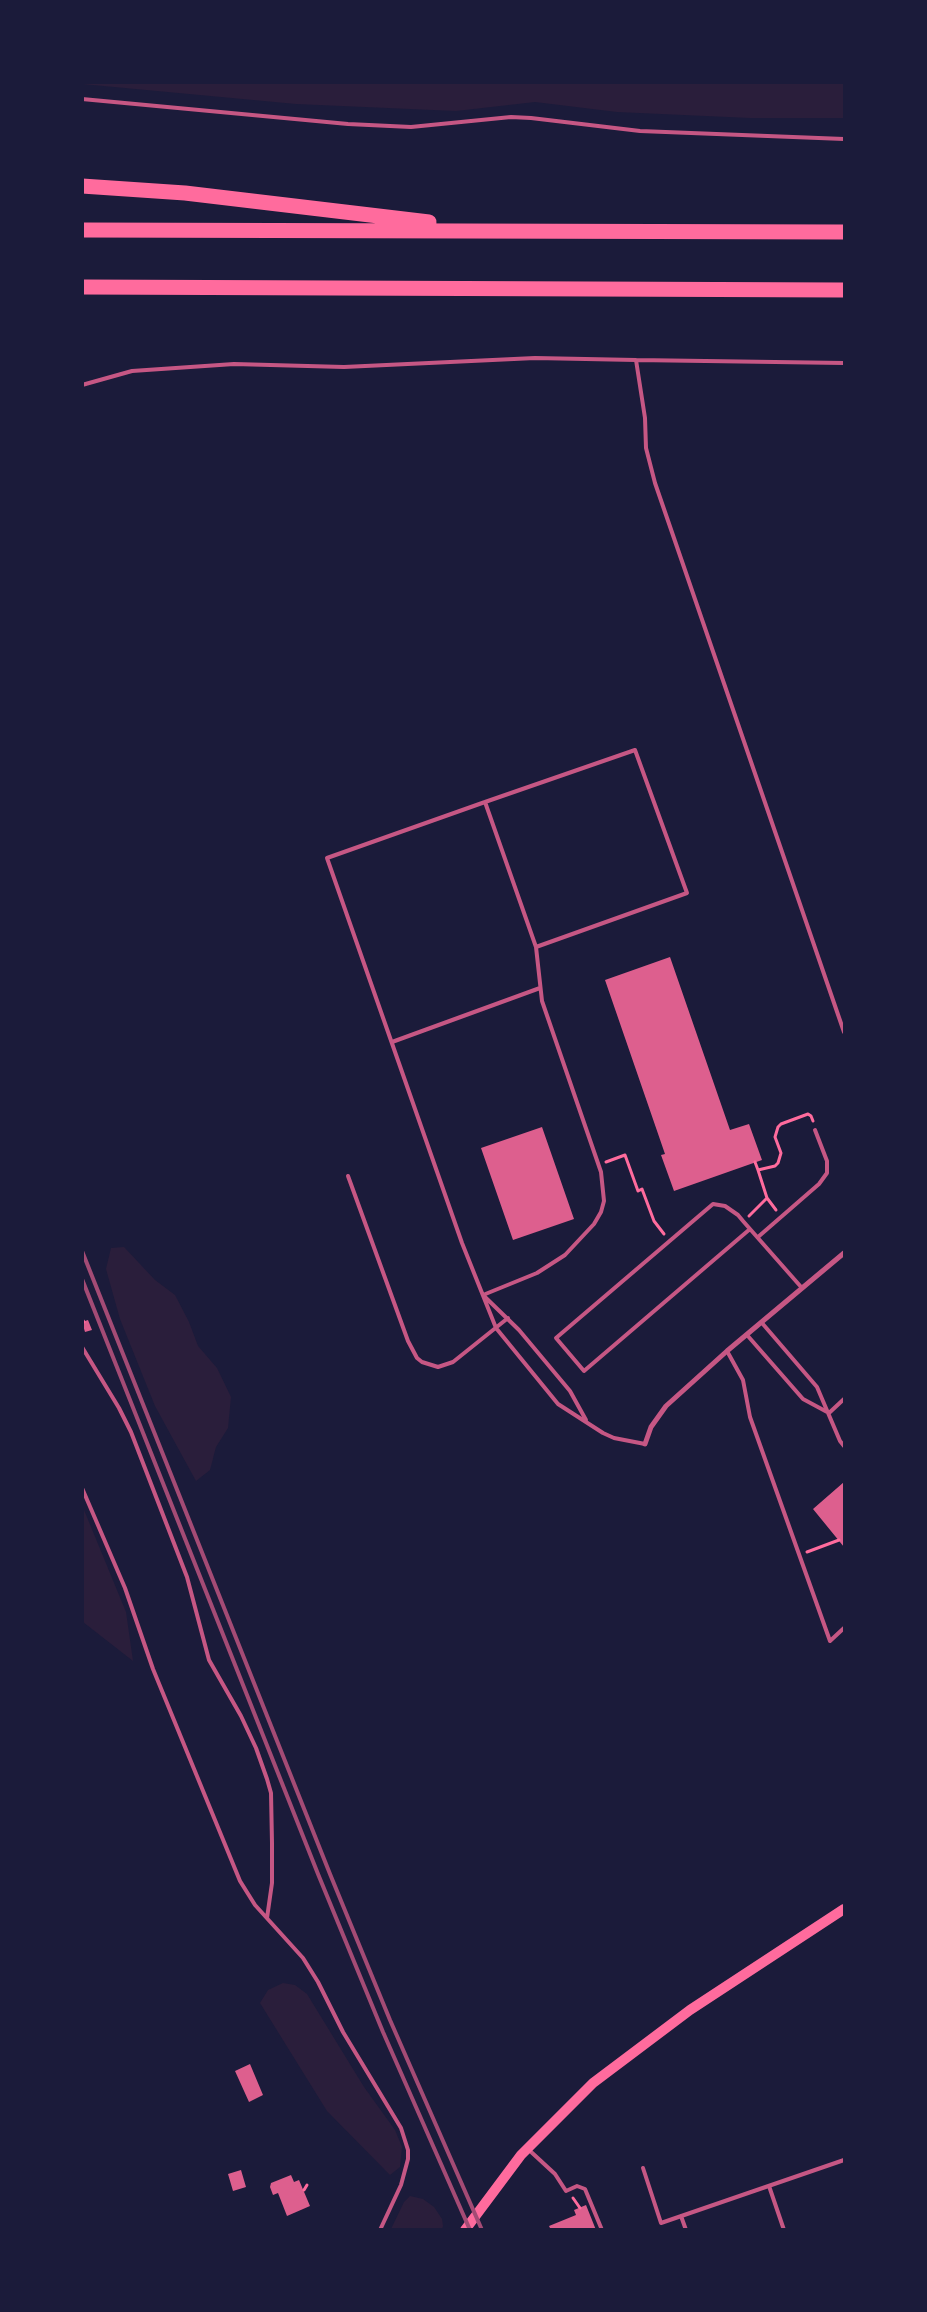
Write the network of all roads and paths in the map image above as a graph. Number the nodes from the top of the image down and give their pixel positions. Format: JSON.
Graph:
{"nodes":[{"id":1,"x":82,"y":99,"type":"edge"},
{"id":2,"x":844,"y":139,"type":"edge"},
{"id":3,"x":82,"y":186,"type":"edge"},
{"id":4,"x":82,"y":230,"type":"edge"},
{"id":5,"x":508,"y":231,"type":"junction"},
{"id":6,"x":844,"y":232,"type":"edge"},
{"id":7,"x":82,"y":287,"type":"edge"},
{"id":8,"x":844,"y":290,"type":"edge"},
{"id":9,"x":636,"y":360,"type":"junction"},
{"id":10,"x":844,"y":363,"type":"edge"},
{"id":11,"x":82,"y":385,"type":"edge"},
{"id":12,"x":485,"y":802,"type":"junction"},
{"id":13,"x":536,"y":947,"type":"junction"},
{"id":14,"x":540,"y":988,"type":"junction"},
{"id":15,"x":844,"y":1032,"type":"edge"},
{"id":16,"x":392,"y":1042,"type":"junction"},
{"id":17,"x":814,"y":1123,"type":"dead end"},
{"id":18,"x":815,"y":1130,"type":"dead end"},
{"id":19,"x":755,"y":1162,"type":"dead end"},
{"id":20,"x":598,"y":1165,"type":"junction"},
{"id":21,"x":758,"y":1170,"type":"junction"},
{"id":22,"x":348,"y":1176,"type":"dead end"},
{"id":23,"x":749,"y":1216,"type":"dead end"},
{"id":24,"x":750,"y":1229,"type":"junction"},
{"id":25,"x":758,"y":1237,"type":"junction"},
{"id":26,"x":669,"y":1240,"type":"junction"},
{"id":27,"x":844,"y":1253,"type":"edge"},
{"id":28,"x":802,"y":1288,"type":"junction"},
{"id":29,"x":483,"y":1295,"type":"junction"},
{"id":30,"x":508,"y":1318,"type":"junction"},
{"id":31,"x":762,"y":1323,"type":"junction"},
{"id":32,"x":496,"y":1328,"type":"junction"},
{"id":33,"x":747,"y":1335,"type":"junction"},
{"id":34,"x":82,"y":1348,"type":"edge"},
{"id":35,"x":727,"y":1351,"type":"junction"},
{"id":36,"x":844,"y":1399,"type":"edge"},
{"id":37,"x":829,"y":1413,"type":"junction"},
{"id":38,"x":587,"y":1422,"type":"junction"},
{"id":39,"x":645,"y":1444,"type":"joint"},
{"id":40,"x":844,"y":1446,"type":"edge"},
{"id":41,"x":82,"y":1488,"type":"edge"},
{"id":42,"x":839,"y":1540,"type":"dead end"},
{"id":43,"x":820,"y":1547,"type":"dead end"},
{"id":44,"x":844,"y":1628,"type":"edge"},
{"id":45,"x":844,"y":1910,"type":"edge"},
{"id":46,"x":267,"y":1918,"type":"junction"},
{"id":47,"x":528,"y":2148,"type":"junction"},
{"id":48,"x":844,"y":2160,"type":"edge"},
{"id":49,"x":643,"y":2168,"type":"dead end"},
{"id":50,"x":307,"y":2185,"type":"dead end"},
{"id":51,"x":769,"y":2186,"type":"junction"},
{"id":52,"x":304,"y":2190,"type":"dead end"},
{"id":53,"x":682,"y":2216,"type":"junction"},
{"id":54,"x":380,"y":2230,"type":"edge"},
{"id":55,"x":465,"y":2230,"type":"edge"},
{"id":56,"x":602,"y":2230,"type":"edge"},
{"id":57,"x":686,"y":2230,"type":"edge"},
{"id":58,"x":784,"y":2230,"type":"edge"}],
"edges":[{"from":1,"to":2,"type":"lane"},
{"from":3,"to":5,"type":"highway"},
{"from":4,"to":5,"type":"highway"},
{"from":5,"to":6,"type":"highway"},
{"from":7,"to":8,"type":"highway"},
{"from":9,"to":10,"type":"lane"},
{"from":9,"to":11,"type":"lane"},
{"from":9,"to":15,"type":"lane"},
{"from":12,"to":13,"type":"lane"},
{"from":12,"to":13,"type":"lane"},
{"from":12,"to":16,"type":"lane"},
{"from":13,"to":14,"type":"lane"},
{"from":14,"to":16,"type":"lane"},
{"from":14,"to":20,"type":"lane"},
{"from":16,"to":29,"type":"lane"},
{"from":17,"to":21,"type":"path"},
{"from":18,"to":25,"type":"lane"},
{"from":19,"to":21,"type":"path"},
{"from":20,"to":26,"type":"path"},
{"from":20,"to":29,"type":"lane"},
{"from":21,"to":23,"type":"path"},
{"from":22,"to":32,"type":"lane"},
{"from":24,"to":25,"type":"lane"},
{"from":24,"to":26,"type":"lane"},
{"from":24,"to":26,"type":"lane"},
{"from":25,"to":28,"type":"lane"},
{"from":27,"to":28,"type":"street"},
{"from":28,"to":31,"type":"street"},
{"from":29,"to":30,"type":"lane"},
{"from":29,"to":32,"type":"lane"},
{"from":30,"to":32,"type":"lane"},
{"from":30,"to":38,"type":"lane"},
{"from":31,"to":33,"type":"street"},
{"from":31,"to":37,"type":"lane"},
{"from":32,"to":38,"type":"lane"},
{"from":33,"to":35,"type":"street"},
{"from":33,"to":37,"type":"lane"},
{"from":34,"to":46,"type":"lane"},
{"from":35,"to":39,"type":"street"},
{"from":35,"to":44,"type":"lane"},
{"from":36,"to":37,"type":"lane"},
{"from":37,"to":40,"type":"lane"},
{"from":38,"to":39,"type":"lane"},
{"from":41,"to":46,"type":"lane"},
{"from":42,"to":43,"type":"path"},
{"from":45,"to":47,"type":"main road"},
{"from":46,"to":54,"type":"lane"},
{"from":47,"to":55,"type":"main road"},
{"from":47,"to":56,"type":"lane"},
{"from":48,"to":51,"type":"lane"},
{"from":49,"to":53,"type":"lane"},
{"from":50,"to":52,"type":"path"},
{"from":51,"to":53,"type":"lane"},
{"from":51,"to":58,"type":"lane"},
{"from":53,"to":57,"type":"lane"}]}
